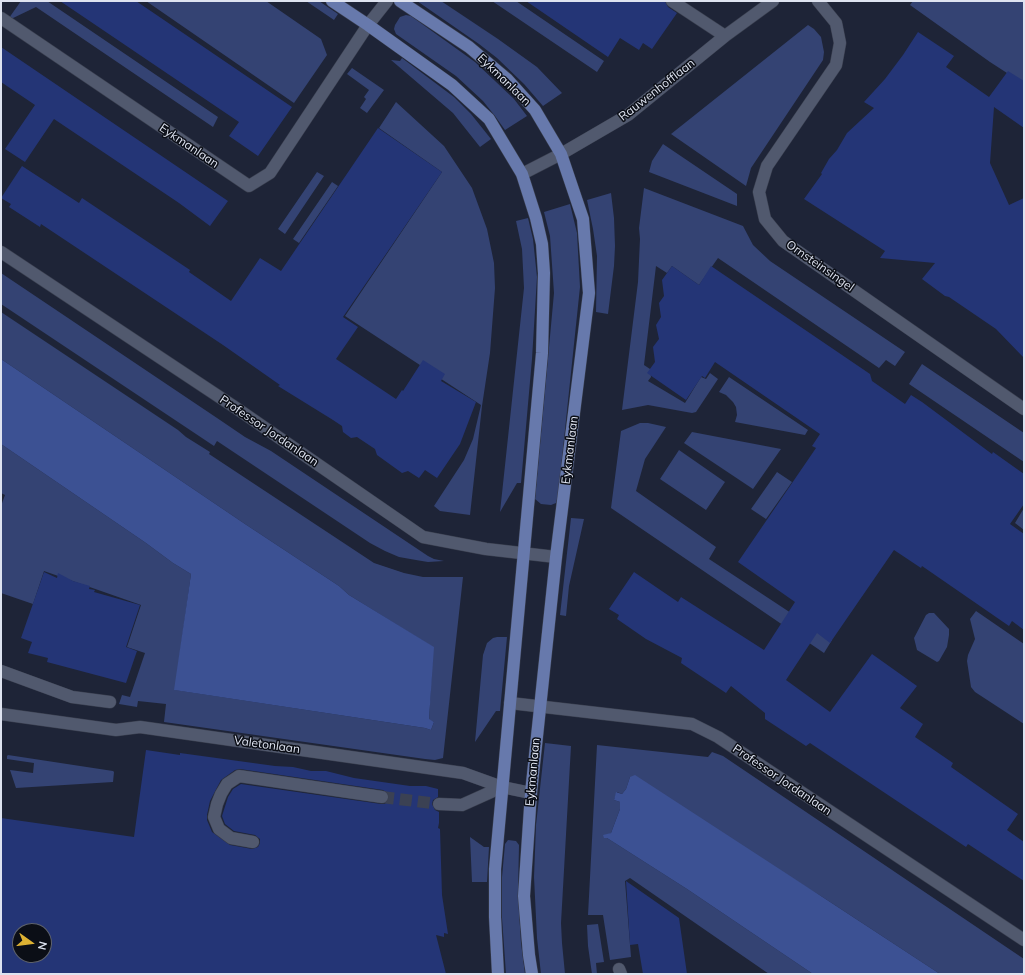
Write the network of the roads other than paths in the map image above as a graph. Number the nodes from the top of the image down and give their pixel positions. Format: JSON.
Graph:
{"nodes":[{"id":1,"x":332,"y":1,"type":"edge"},
{"id":2,"x":387,"y":1,"type":"edge"},
{"id":3,"x":400,"y":1,"type":"edge"},
{"id":4,"x":672,"y":1,"type":"edge"},
{"id":5,"x":773,"y":1,"type":"edge"},
{"id":6,"x":818,"y":1,"type":"edge"},
{"id":7,"x":1,"y":18,"type":"edge"},
{"id":8,"x":368,"y":25,"type":"junction"},
{"id":9,"x":725,"y":36,"type":"junction"},
{"id":10,"x":561,"y":154,"type":"junction"},
{"id":11,"x":522,"y":174,"type":"junction"},
{"id":12,"x":1,"y":252,"type":"edge"},
{"id":13,"x":1024,"y":409,"type":"edge"},
{"id":14,"x":524,"y":554,"type":"junction"},
{"id":15,"x":556,"y":557,"type":"junction"},
{"id":16,"x":1,"y":671,"type":"edge"},
{"id":17,"x":110,"y":702,"type":"dead end"},
{"id":18,"x":510,"y":703,"type":"junction"},
{"id":19,"x":540,"y":706,"type":"junction"},
{"id":20,"x":1,"y":714,"type":"edge"},
{"id":21,"x":502,"y":787,"type":"junction"},
{"id":22,"x":531,"y":792,"type":"junction"},
{"id":23,"x":382,"y":797,"type":"tunnel mouth"},
{"id":24,"x":439,"y":804,"type":"tunnel mouth"},
{"id":25,"x":253,"y":842,"type":"dead end"},
{"id":26,"x":1024,"y":940,"type":"edge"},
{"id":27,"x":498,"y":974,"type":"edge"},
{"id":28,"x":532,"y":974,"type":"edge"}],
"edges":[{"from":1,"to":8,"type":"main road"},
{"from":2,"to":8,"type":"street","name":"Eykmanlaan"},
{"from":3,"to":10,"type":"main road","name":"Eykmanlaan"},
{"from":4,"to":9,"type":"street"},
{"from":5,"to":9,"type":"street","name":"Rauwenhofflaan"},
{"from":6,"to":13,"type":"street","name":"Ornsteinsingel"},
{"from":7,"to":8,"type":"street","name":"Eykmanlaan"},
{"from":8,"to":11,"type":"main road"},
{"from":9,"to":10,"type":"street","name":"Rauwenhofflaan"},
{"from":10,"to":11,"type":"street","name":"Rauwenhofflaan"},
{"from":10,"to":15,"type":"main road","name":"Eykmanlaan"},
{"from":11,"to":14,"type":"main road"},
{"from":12,"to":14,"type":"street","name":"Professor Jordanlaan"},
{"from":14,"to":15,"type":"street","name":"Professor Jordanlaan"},
{"from":14,"to":18,"type":"main road"},
{"from":15,"to":19,"type":"main road","name":"Eykmanlaan"},
{"from":16,"to":17,"type":"street"},
{"from":18,"to":19,"type":"street","name":"Professor Jordanlaan"},
{"from":18,"to":21,"type":"main road"},
{"from":19,"to":22,"type":"main road","name":"Eykmanlaan"},
{"from":19,"to":26,"type":"street","name":"Professor Jordanlaan"},
{"from":20,"to":21,"type":"street","name":"Valetonlaan"},
{"from":21,"to":22,"type":"street","name":"Valetonlaan"},
{"from":21,"to":24,"type":"street"},
{"from":21,"to":27,"type":"main road"},
{"from":22,"to":28,"type":"main road","name":"Eykmanlaan"},
{"from":23,"to":25,"type":"street"}]}
